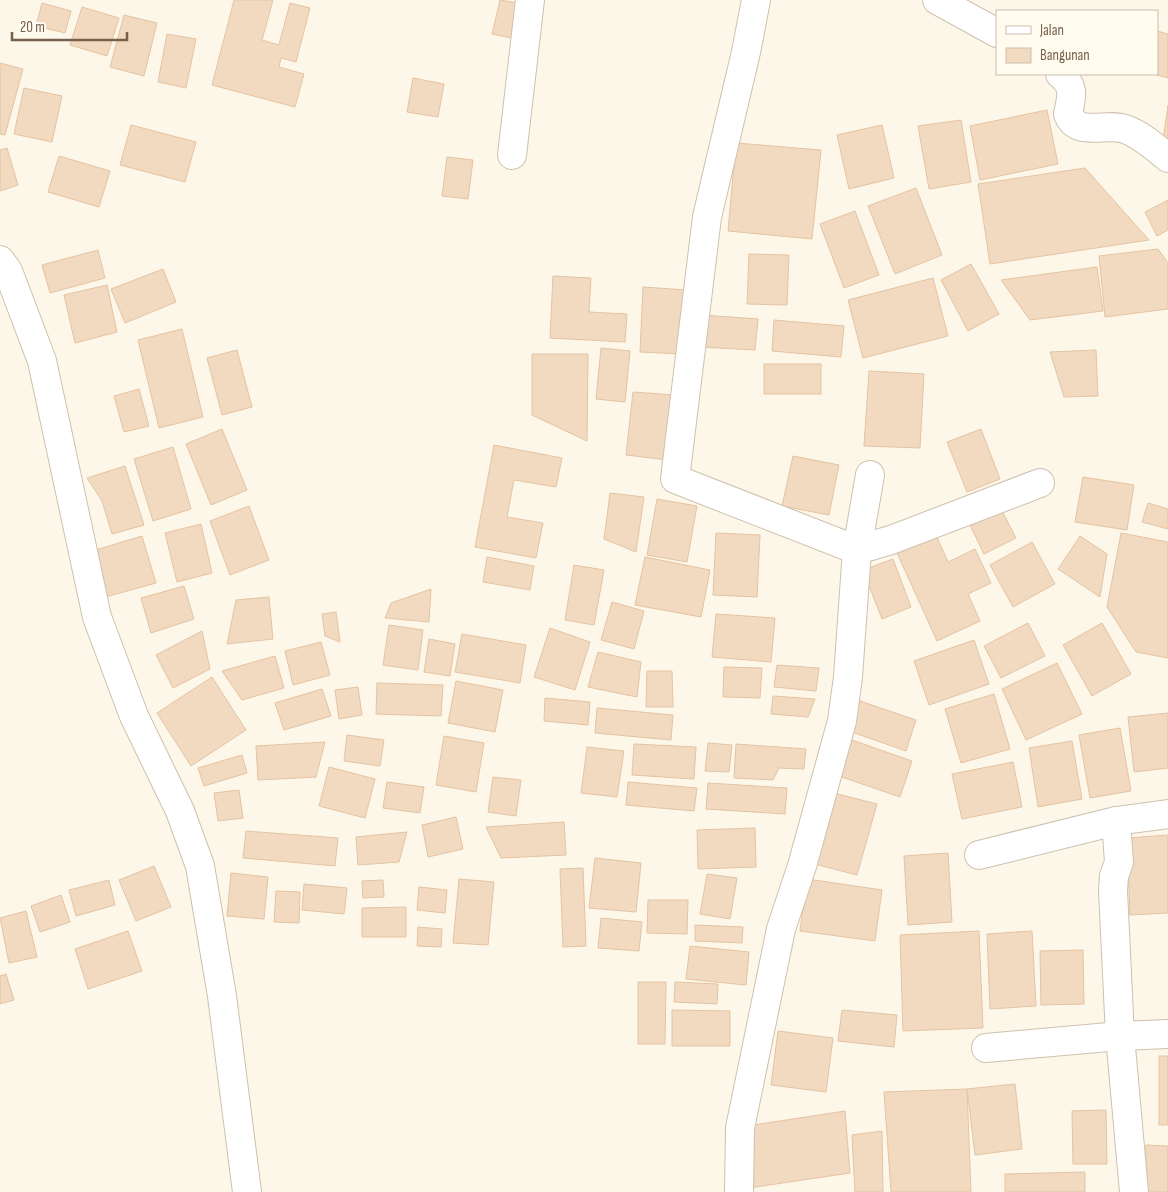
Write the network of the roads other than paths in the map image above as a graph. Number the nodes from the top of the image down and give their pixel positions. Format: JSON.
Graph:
{"nodes":[{"id":1,"x":530,"y":0,"type":"edge"},
{"id":2,"x":756,"y":0,"type":"edge"},
{"id":3,"x":937,"y":0,"type":"edge"},
{"id":4,"x":996,"y":32,"type":"edge"},
{"id":5,"x":1061,"y":75,"type":"edge"},
{"id":6,"x":512,"y":155,"type":"dead end"},
{"id":7,"x":1168,"y":158,"type":"edge"},
{"id":8,"x":0,"y":260,"type":"edge"},
{"id":9,"x":870,"y":475,"type":"dead end"},
{"id":10,"x":1040,"y":483,"type":"dead end"},
{"id":11,"x":857,"y":550,"type":"junction"},
{"id":12,"x":1168,"y":814,"type":"edge"},
{"id":13,"x":1116,"y":820,"type":"junction"},
{"id":14,"x":979,"y":855,"type":"dead end"},
{"id":15,"x":1168,"y":1034,"type":"edge"},
{"id":16,"x":1120,"y":1036,"type":"junction"},
{"id":17,"x":986,"y":1048,"type":"dead end"},
{"id":18,"x":247,"y":1192,"type":"edge"},
{"id":19,"x":739,"y":1192,"type":"edge"},
{"id":20,"x":1134,"y":1192,"type":"edge"}],
"edges":[{"from":1,"to":6,"type":"street"},
{"from":2,"to":11,"type":"street"},
{"from":3,"to":4,"type":"street"},
{"from":5,"to":7,"type":"street"},
{"from":8,"to":18,"type":"street"},
{"from":9,"to":11,"type":"street"},
{"from":10,"to":11,"type":"street"},
{"from":11,"to":19,"type":"street"},
{"from":12,"to":13,"type":"street"},
{"from":13,"to":14,"type":"street"},
{"from":13,"to":16,"type":"street"},
{"from":15,"to":16,"type":"street"},
{"from":16,"to":17,"type":"street"},
{"from":16,"to":20,"type":"street"}]}
